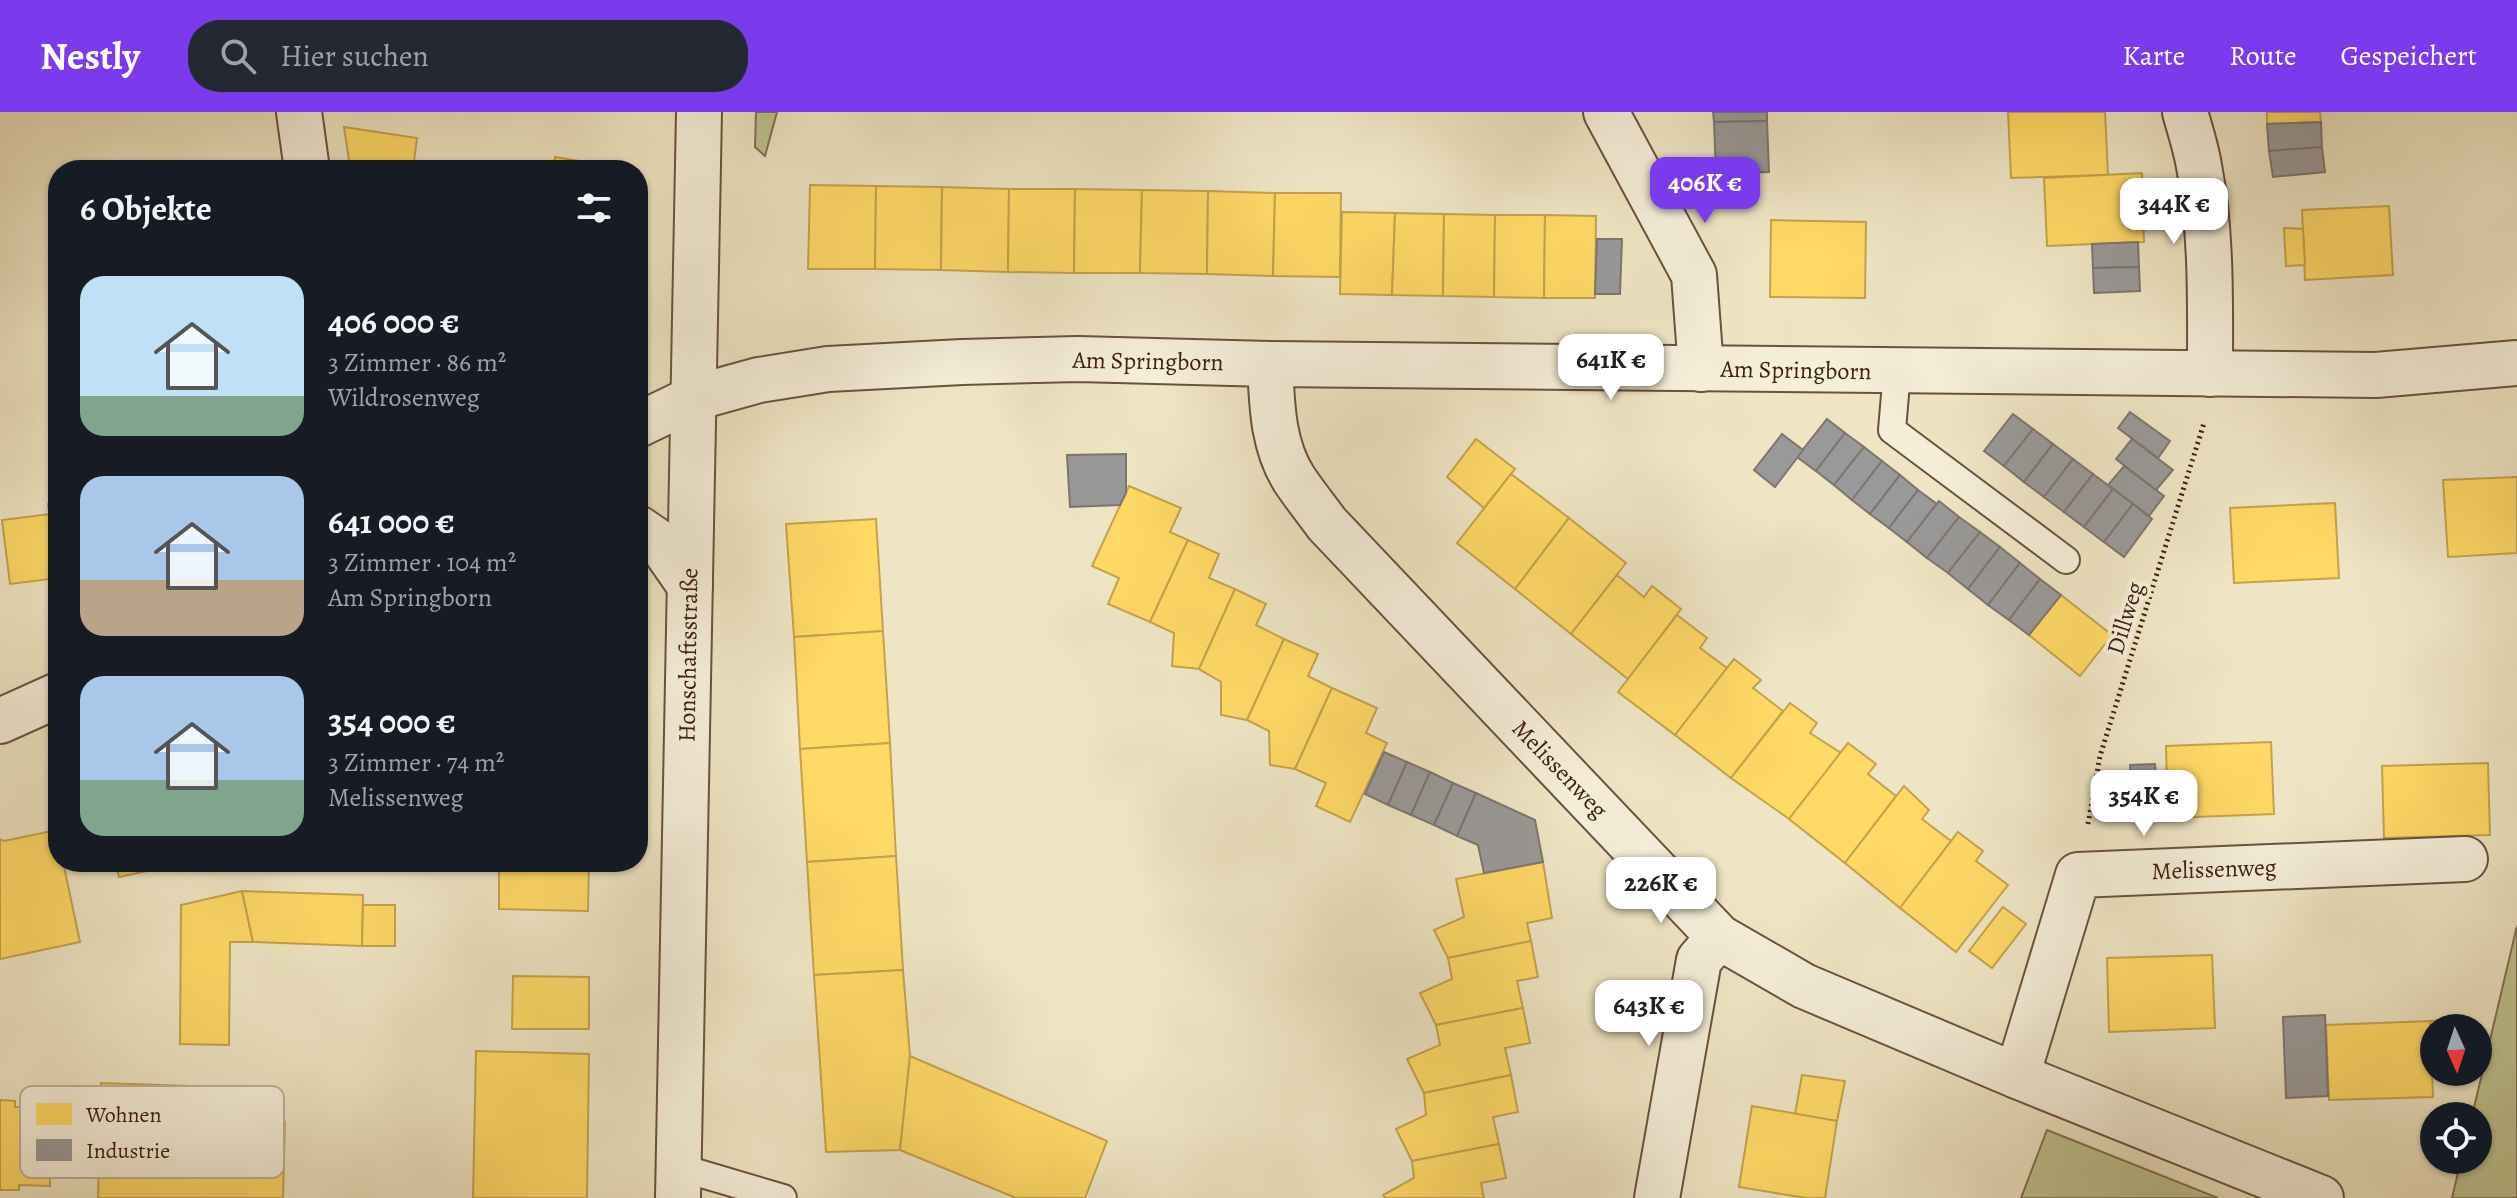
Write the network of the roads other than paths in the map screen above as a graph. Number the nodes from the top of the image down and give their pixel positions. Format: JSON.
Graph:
{"nodes":[{"id":1,"x":299,"y":112,"type":"edge"},
{"id":2,"x":699,"y":112,"type":"edge"},
{"id":3,"x":1606,"y":112,"type":"edge"},
{"id":4,"x":2185,"y":112,"type":"edge"},
{"id":5,"x":306,"y":160,"type":"edge"},
{"id":6,"x":2517,"y":363,"type":"edge"},
{"id":7,"x":1270,"y":364,"type":"junction"},
{"id":8,"x":1701,"y":369,"type":"junction"},
{"id":9,"x":1897,"y":371,"type":"junction"},
{"id":10,"x":2210,"y":374,"type":"junction"},
{"id":11,"x":694,"y":398,"type":"junction"},
{"id":12,"x":648,"y":420,"type":"edge"},
{"id":13,"x":648,"y":535,"type":"edge"},
{"id":14,"x":2066,"y":560,"type":"dead end"},
{"id":15,"x":690,"y":586,"type":"junction"},
{"id":16,"x":48,"y":699,"type":"edge"},
{"id":17,"x":0,"y":721,"type":"edge"},
{"id":18,"x":2465,"y":859,"type":"dead end"},
{"id":19,"x":1719,"y":937,"type":"junction"},
{"id":20,"x":2017,"y":1076,"type":"junction"},
{"id":21,"x":678,"y":1182,"type":"edge"},
{"id":22,"x":783,"y":1198,"type":"edge"},
{"id":23,"x":1657,"y":1198,"type":"edge"},
{"id":24,"x":2321,"y":1198,"type":"edge"}],
"edges":[{"from":1,"to":5,"type":"street"},
{"from":2,"to":11,"type":"street","name":"Honschaftsstraße"},
{"from":3,"to":8,"type":"street"},
{"from":4,"to":10,"type":"street"},
{"from":6,"to":10,"type":"street","name":"Am Springborn"},
{"from":7,"to":8,"type":"street","name":"Am Springborn"},
{"from":7,"to":11,"type":"street","name":"Am Springborn"},
{"from":7,"to":19,"type":"street","name":"Melissenweg"},
{"from":8,"to":9,"type":"street","name":"Am Springborn"},
{"from":9,"to":10,"type":"street","name":"Am Springborn"},
{"from":9,"to":14,"type":"lane"},
{"from":11,"to":12,"type":"street","name":"Am Springborn"},
{"from":11,"to":15,"type":"street","name":"Honschaftsstraße"},
{"from":13,"to":15,"type":"street"},
{"from":15,"to":21,"type":"street","name":"Honschaftsstraße"},
{"from":16,"to":17,"type":"street"},
{"from":18,"to":20,"type":"street","name":"Melissenweg"},
{"from":19,"to":20,"type":"street","name":"Melissenweg"},
{"from":19,"to":23,"type":"street"},
{"from":20,"to":24,"type":"street","name":"Melissenweg"},
{"from":21,"to":22,"type":"lane"}]}
